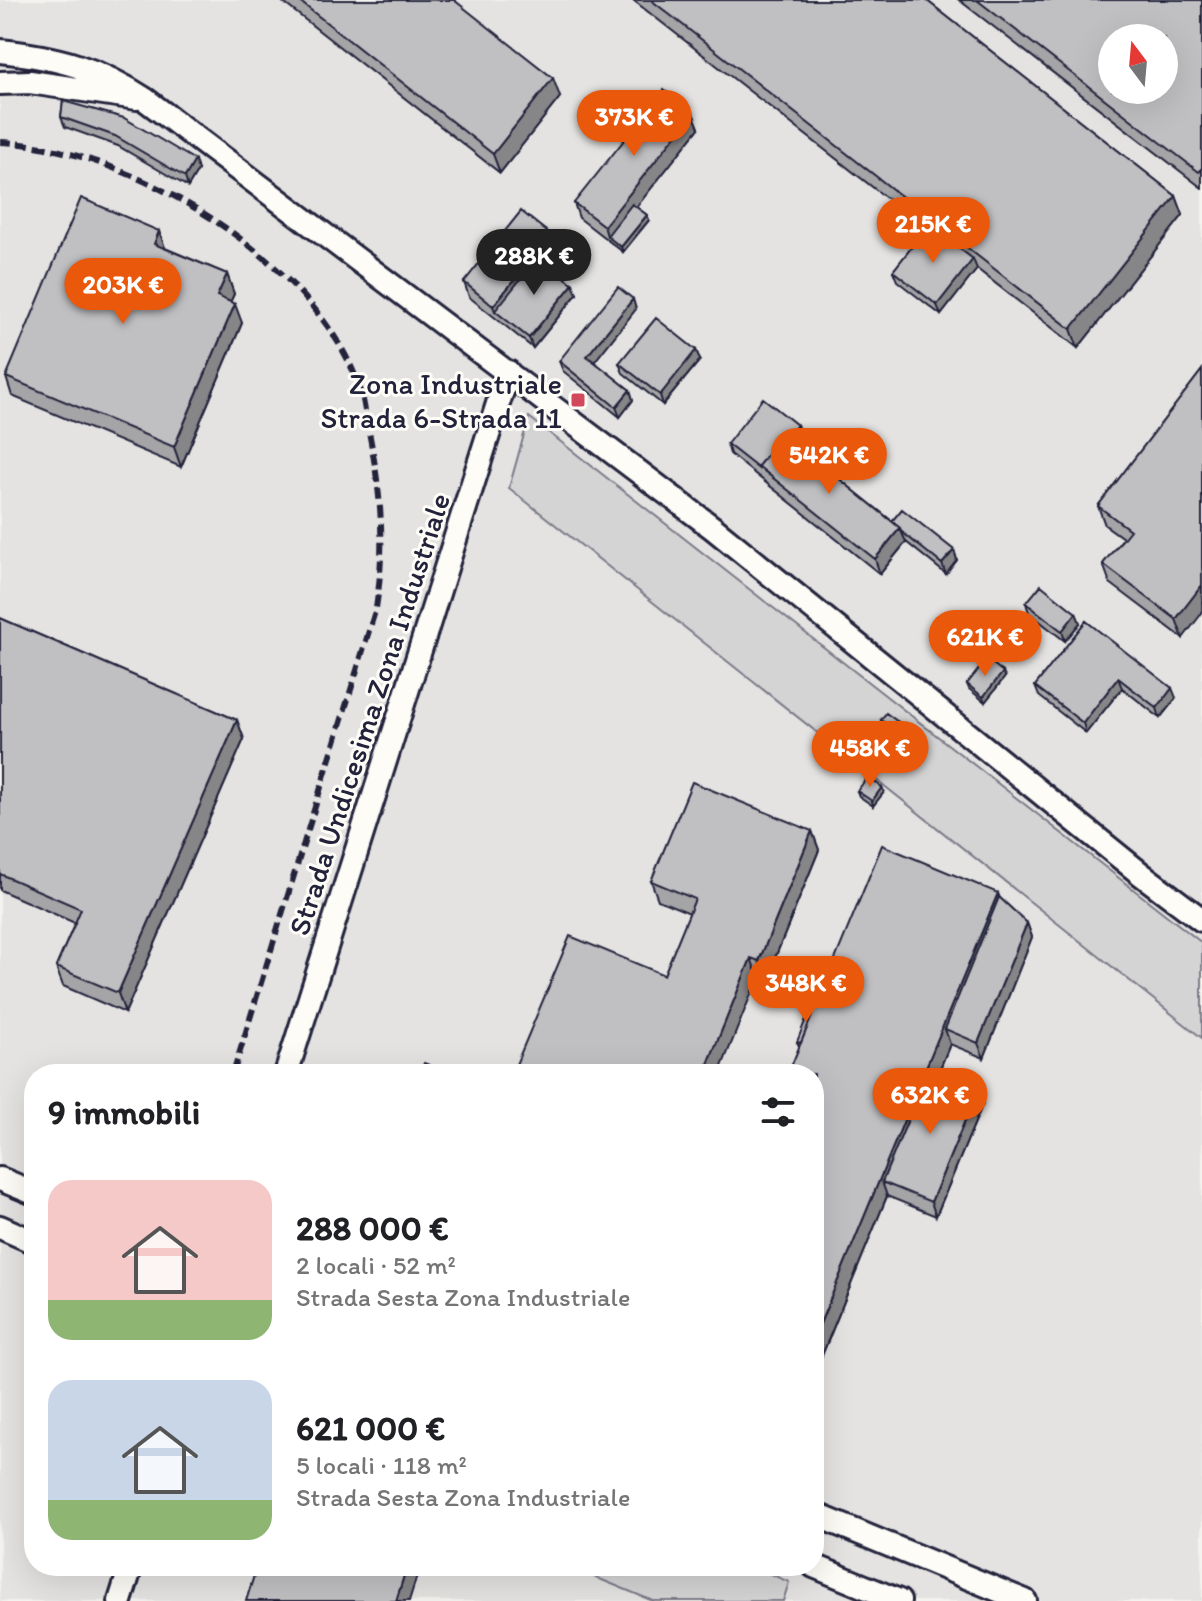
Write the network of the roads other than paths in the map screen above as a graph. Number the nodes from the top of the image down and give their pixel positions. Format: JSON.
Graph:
{"nodes":[{"id":1,"x":0,"y":51,"type":"edge"},
{"id":2,"x":0,"y":83,"type":"edge"},
{"id":3,"x":146,"y":100,"type":"junction"},
{"id":4,"x":508,"y":372,"type":"junction"},
{"id":5,"x":1202,"y":920,"type":"edge"},
{"id":6,"x":289,"y":1064,"type":"edge"},
{"id":7,"x":0,"y":1179,"type":"edge"},
{"id":8,"x":24,"y":1189,"type":"edge"},
{"id":9,"x":0,"y":1227,"type":"edge"},
{"id":10,"x":24,"y":1238,"type":"edge"},
{"id":11,"x":824,"y":1518,"type":"edge"},
{"id":12,"x":824,"y":1570,"type":"edge"},
{"id":13,"x":128,"y":1576,"type":"edge"},
{"id":14,"x":120,"y":1601,"type":"edge"},
{"id":15,"x":899,"y":1601,"type":"edge"},
{"id":16,"x":1025,"y":1601,"type":"edge"}],
"edges":[{"from":1,"to":3,"type":"street"},
{"from":2,"to":3,"type":"street"},
{"from":3,"to":4,"type":"street"},
{"from":4,"to":5,"type":"street"},
{"from":4,"to":6,"type":"street","name":"Strada Undicesima Zona Industriale"},
{"from":7,"to":8,"type":"street"},
{"from":9,"to":10,"type":"street"},
{"from":11,"to":16,"type":"street"},
{"from":12,"to":15,"type":"street"},
{"from":13,"to":14,"type":"street"}]}
